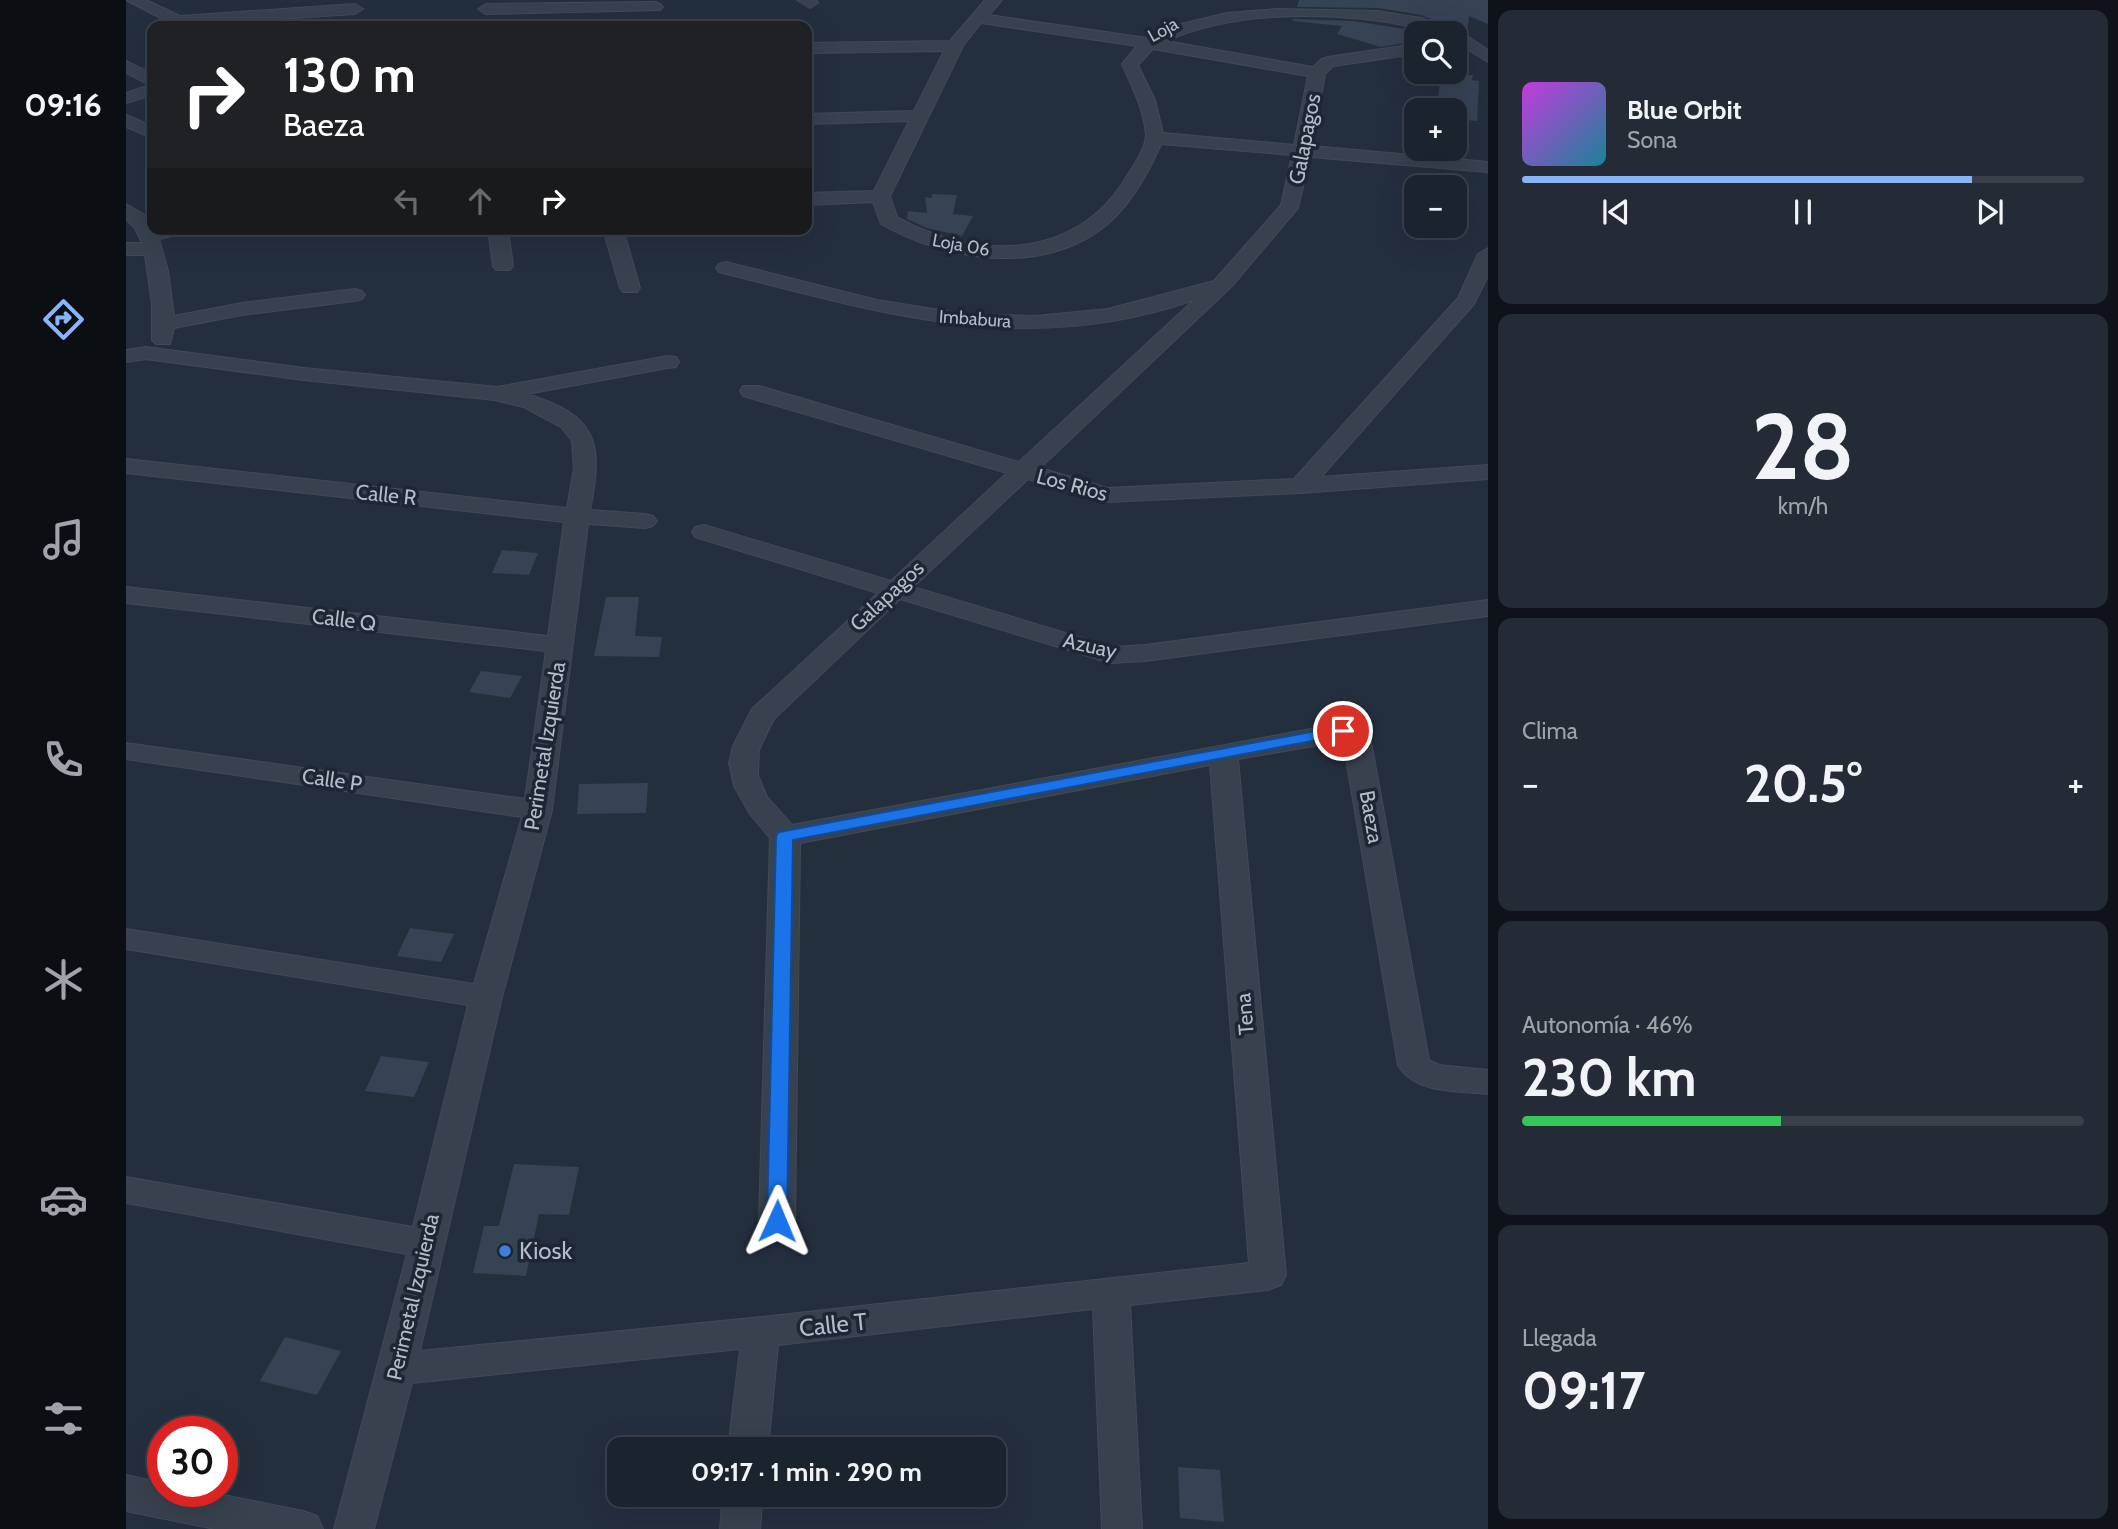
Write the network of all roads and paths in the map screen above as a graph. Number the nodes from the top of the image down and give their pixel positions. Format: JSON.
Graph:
{"nodes":[{"id":1,"x":134,"y":0,"type":"edge"},
{"id":2,"x":994,"y":0,"type":"edge"},
{"id":3,"x":487,"y":4,"type":"edge"},
{"id":4,"x":309,"y":6,"type":"edge"},
{"id":5,"x":654,"y":7,"type":"dead end"},
{"id":6,"x":355,"y":9,"type":"dead end"},
{"id":7,"x":160,"y":12,"type":"junction"},
{"id":8,"x":977,"y":18,"type":"junction"},
{"id":9,"x":136,"y":19,"type":"dead end"},
{"id":10,"x":178,"y":21,"type":"edge"},
{"id":11,"x":205,"y":21,"type":"edge"},
{"id":12,"x":482,"y":21,"type":"edge"},
{"id":13,"x":1415,"y":21,"type":"edge"},
{"id":14,"x":1467,"y":38,"type":"edge"},
{"id":15,"x":1488,"y":38,"type":"edge"},
{"id":16,"x":1142,"y":42,"type":"junction"},
{"id":17,"x":1467,"y":44,"type":"edge"},
{"id":18,"x":955,"y":46,"type":"junction"},
{"id":19,"x":812,"y":48,"type":"edge"},
{"id":20,"x":1404,"y":51,"type":"edge"},
{"id":21,"x":1488,"y":57,"type":"edge"},
{"id":22,"x":126,"y":66,"type":"edge"},
{"id":23,"x":1317,"y":74,"type":"junction"},
{"id":24,"x":147,"y":78,"type":"edge"},
{"id":25,"x":147,"y":92,"type":"edge"},
{"id":26,"x":126,"y":98,"type":"edge"},
{"id":27,"x":919,"y":116,"type":"junction"},
{"id":28,"x":812,"y":119,"type":"edge"},
{"id":29,"x":126,"y":120,"type":"edge"},
{"id":30,"x":147,"y":130,"type":"edge"},
{"id":31,"x":1155,"y":138,"type":"junction"},
{"id":32,"x":1304,"y":151,"type":"junction"},
{"id":33,"x":1488,"y":167,"type":"edge"},
{"id":34,"x":881,"y":196,"type":"junction"},
{"id":35,"x":812,"y":199,"type":"edge"},
{"id":36,"x":147,"y":208,"type":"edge"},
{"id":37,"x":129,"y":212,"type":"edge"},
{"id":38,"x":165,"y":235,"type":"edge"},
{"id":39,"x":499,"y":235,"type":"edge"},
{"id":40,"x":614,"y":235,"type":"edge"},
{"id":41,"x":151,"y":242,"type":"junction"},
{"id":42,"x":126,"y":249,"type":"edge"},
{"id":43,"x":1488,"y":254,"type":"edge"},
{"id":44,"x":503,"y":266,"type":"dead end"},
{"id":45,"x":726,"y":268,"type":"dead end"},
{"id":46,"x":1225,"y":282,"type":"junction"},
{"id":47,"x":630,"y":288,"type":"dead end"},
{"id":48,"x":355,"y":295,"type":"dead end"},
{"id":49,"x":164,"y":324,"type":"junction"},
{"id":50,"x":133,"y":357,"type":"edge"},
{"id":51,"x":668,"y":362,"type":"dead end"},
{"id":52,"x":751,"y":391,"type":"dead end"},
{"id":53,"x":495,"y":393,"type":"junction"},
{"id":54,"x":126,"y":466,"type":"edge"},
{"id":55,"x":1021,"y":471,"type":"junction"},
{"id":56,"x":1488,"y":472,"type":"edge"},
{"id":57,"x":1301,"y":486,"type":"junction"},
{"id":58,"x":577,"y":516,"type":"junction"},
{"id":59,"x":645,"y":521,"type":"dead end"},
{"id":60,"x":704,"y":532,"type":"dead end"},
{"id":61,"x":894,"y":589,"type":"junction"},
{"id":62,"x":126,"y":595,"type":"edge"},
{"id":63,"x":1488,"y":607,"type":"edge"},
{"id":64,"x":561,"y":645,"type":"junction"},
{"id":65,"x":126,"y":751,"type":"edge"},
{"id":66,"x":1223,"y":753,"type":"junction"},
{"id":67,"x":538,"y":810,"type":"junction"},
{"id":68,"x":785,"y":836,"type":"junction"},
{"id":69,"x":126,"y":939,"type":"edge"},
{"id":70,"x":486,"y":997,"type":"junction"},
{"id":71,"x":1488,"y":1082,"type":"edge"},
{"id":72,"x":126,"y":1190,"type":"edge"},
{"id":73,"x":777,"y":1221,"type":"dead end"},
{"id":74,"x":426,"y":1243,"type":"junction"},
{"id":75,"x":1268,"y":1275,"type":"joint"},
{"id":76,"x":1111,"y":1295,"type":"junction"},
{"id":77,"x":761,"y":1332,"type":"junction"},
{"id":78,"x":397,"y":1369,"type":"junction"},
{"id":79,"x":749,"y":1437,"type":"edge"},
{"id":80,"x":126,"y":1493,"type":"edge"},
{"id":81,"x":742,"y":1507,"type":"edge"},
{"id":82,"x":303,"y":1529,"type":"edge"},
{"id":83,"x":354,"y":1529,"type":"edge"},
{"id":84,"x":740,"y":1529,"type":"edge"},
{"id":85,"x":1122,"y":1529,"type":"edge"}],
"edges":[{"from":1,"to":7,"type":"street"},
{"from":2,"to":8,"type":"street"},
{"from":3,"to":5,"type":"street"},
{"from":3,"to":12,"type":"street"},
{"from":4,"to":6,"type":"street"},
{"from":4,"to":11,"type":"street"},
{"from":7,"to":9,"type":"street"},
{"from":7,"to":10,"type":"street"},
{"from":8,"to":16,"type":"street"},
{"from":8,"to":18,"type":"street"},
{"from":13,"to":16,"type":"street","name":"Loja"},
{"from":14,"to":15,"type":"street"},
{"from":16,"to":23,"type":"street"},
{"from":16,"to":31,"type":"street","name":"Loja"},
{"from":17,"to":21,"type":"street","name":"Loja"},
{"from":18,"to":19,"type":"street"},
{"from":18,"to":27,"type":"street"},
{"from":20,"to":23,"type":"street"},
{"from":22,"to":24,"type":"street"},
{"from":23,"to":32,"type":"street","name":"Galapagos"},
{"from":25,"to":26,"type":"street"},
{"from":27,"to":28,"type":"street"},
{"from":27,"to":34,"type":"street"},
{"from":29,"to":30,"type":"street"},
{"from":31,"to":32,"type":"street"},
{"from":31,"to":34,"type":"street","name":"Loja 06"},
{"from":32,"to":33,"type":"street"},
{"from":32,"to":46,"type":"street","name":"Galapagos"},
{"from":34,"to":35,"type":"street"},
{"from":36,"to":37,"type":"street"},
{"from":37,"to":41,"type":"street"},
{"from":38,"to":41,"type":"street"},
{"from":39,"to":44,"type":"street"},
{"from":40,"to":47,"type":"street"},
{"from":41,"to":42,"type":"street"},
{"from":41,"to":49,"type":"street"},
{"from":43,"to":57,"type":"street"},
{"from":45,"to":46,"type":"street","name":"Imbabura"},
{"from":46,"to":55,"type":"street","name":"Galapagos"},
{"from":48,"to":49,"type":"street"},
{"from":49,"to":50,"type":"street"},
{"from":50,"to":53,"type":"street","name":"Perimetal Izquierda"},
{"from":51,"to":53,"type":"street"},
{"from":52,"to":55,"type":"street","name":"Los Rios"},
{"from":53,"to":58,"type":"street","name":"Perimetal Izquierda"},
{"from":54,"to":58,"type":"street","name":"Calle R"},
{"from":55,"to":57,"type":"street","name":"Los Rios"},
{"from":55,"to":61,"type":"street","name":"Galapagos"},
{"from":56,"to":57,"type":"street","name":"Los Rios"},
{"from":58,"to":59,"type":"street","name":"Calle R"},
{"from":58,"to":64,"type":"street","name":"Perimetal Izquierda"},
{"from":60,"to":61,"type":"street","name":"Azuay"},
{"from":61,"to":63,"type":"street","name":"Azuay"},
{"from":61,"to":68,"type":"street","name":"Galapagos"},
{"from":62,"to":64,"type":"street","name":"Calle Q"},
{"from":64,"to":67,"type":"street","name":"Perimetal Izquierda"},
{"from":65,"to":67,"type":"street","name":"Calle P"},
{"from":66,"to":68,"type":"street","name":"Baeza"},
{"from":66,"to":71,"type":"street","name":"Baeza"},
{"from":66,"to":75,"type":"street","name":"Tena"},
{"from":67,"to":70,"type":"street","name":"Perimetal Izquierda"},
{"from":68,"to":73,"type":"street"},
{"from":69,"to":70,"type":"street"},
{"from":70,"to":74,"type":"street","name":"Perimetal Izquierda"},
{"from":72,"to":74,"type":"street"},
{"from":74,"to":78,"type":"street","name":"Perimetal Izquierda"},
{"from":75,"to":76,"type":"street","name":"Calle T"},
{"from":76,"to":77,"type":"street","name":"Calle T"},
{"from":76,"to":85,"type":"street"},
{"from":77,"to":78,"type":"street","name":"Calle T"},
{"from":77,"to":79,"type":"street"},
{"from":78,"to":83,"type":"street","name":"Perimetal Izquierda"},
{"from":80,"to":82,"type":"street"},
{"from":81,"to":84,"type":"street"}]}
